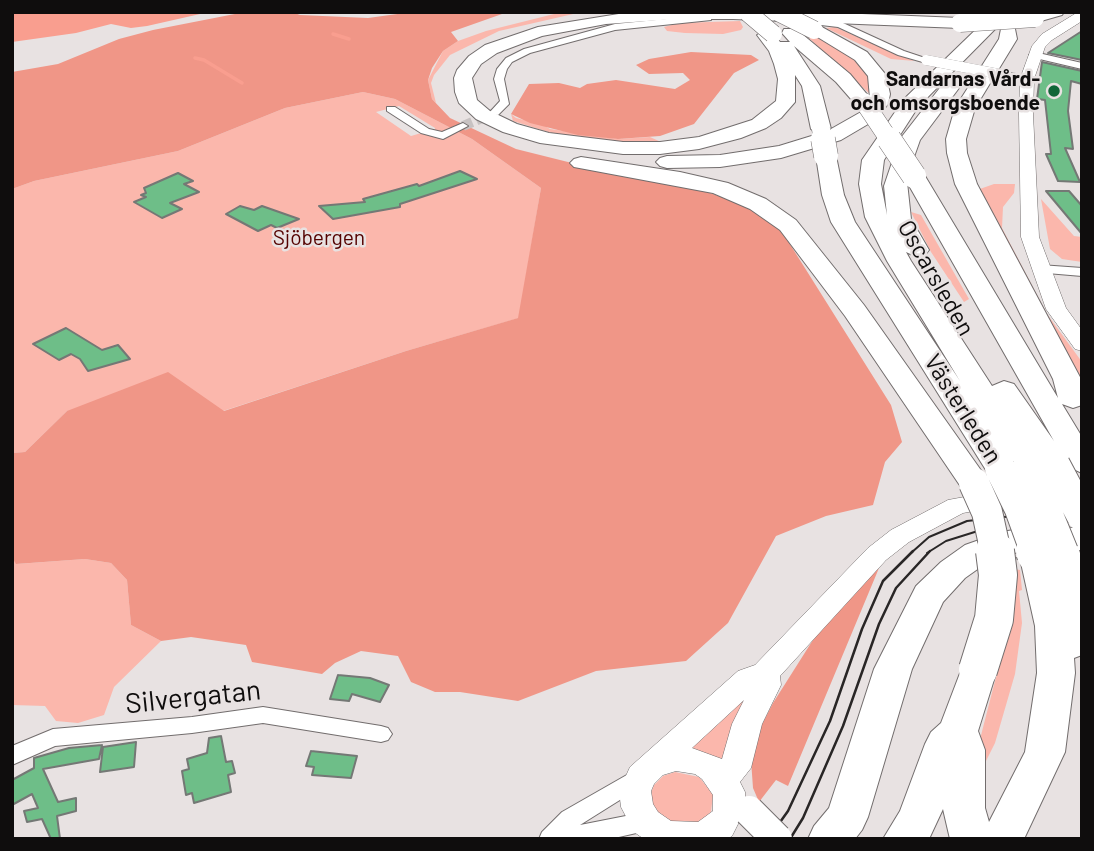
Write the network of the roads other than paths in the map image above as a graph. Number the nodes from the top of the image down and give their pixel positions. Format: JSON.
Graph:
{"nodes":[{"id":1,"x":614,"y":12,"type":"edge"},
{"id":2,"x":746,"y":12,"type":"edge"},
{"id":3,"x":762,"y":12,"type":"edge"},
{"id":4,"x":778,"y":12,"type":"edge"},
{"id":5,"x":837,"y":12,"type":"edge"},
{"id":6,"x":931,"y":12,"type":"edge"},
{"id":7,"x":1056,"y":12,"type":"edge"},
{"id":8,"x":1082,"y":15,"type":"edge"},
{"id":9,"x":1017,"y":18,"type":"edge"},
{"id":10,"x":776,"y":34,"type":"junction"},
{"id":11,"x":1034,"y":55,"type":"junction"},
{"id":12,"x":1082,"y":66,"type":"edge"},
{"id":13,"x":1027,"y":79,"type":"junction"},
{"id":14,"x":391,"y":109,"type":"dead end"},
{"id":15,"x":494,"y":113,"type":"dead end"},
{"id":16,"x":463,"y":125,"type":"tunnel mouth"},
{"id":17,"x":511,"y":139,"type":"junction"},
{"id":18,"x":942,"y":222,"type":"junction"},
{"id":19,"x":1040,"y":269,"type":"junction"},
{"id":20,"x":1082,"y":272,"type":"edge"},
{"id":21,"x":1082,"y":345,"type":"edge"},
{"id":22,"x":1077,"y":406,"type":"edge"},
{"id":23,"x":1037,"y":468,"type":"edge"},
{"id":24,"x":1082,"y":497,"type":"edge"},
{"id":25,"x":1082,"y":516,"type":"edge"},
{"id":26,"x":1060,"y":548,"type":"edge"},
{"id":27,"x":765,"y":673,"type":"junction"},
{"id":28,"x":958,"y":731,"type":"junction"},
{"id":29,"x":381,"y":734,"type":"dead end"},
{"id":30,"x":12,"y":756,"type":"edge"},
{"id":31,"x":646,"y":771,"type":"junction"},
{"id":32,"x":733,"y":794,"type":"junction"},
{"id":33,"x":646,"y":822,"type":"junction"},
{"id":34,"x":693,"y":838,"type":"edge"},
{"id":35,"x":550,"y":839,"type":"edge"},
{"id":36,"x":557,"y":839,"type":"edge"},
{"id":37,"x":777,"y":839,"type":"edge"},
{"id":38,"x":829,"y":839,"type":"edge"},
{"id":39,"x":904,"y":839,"type":"edge"},
{"id":40,"x":972,"y":839,"type":"edge"},
{"id":41,"x":1002,"y":839,"type":"edge"}],
"edges":[{"from":1,"to":17,"type":"highway"},
{"from":2,"to":10,"type":"highway","bridge":true},
{"from":3,"to":10,"type":"highway"},
{"from":4,"to":17,"type":"highway","bridge":true},
{"from":5,"to":6,"type":"highway"},
{"from":7,"to":9,"type":"highway"},
{"from":8,"to":11,"type":"street"},
{"from":9,"to":10,"type":"highway","bridge":true},
{"from":9,"to":22,"type":"highway"},
{"from":9,"to":23,"type":"highway","name":"Oscarsleden"},
{"from":10,"to":18,"type":"highway","bridge":true},
{"from":10,"to":23,"type":"highway","bridge":true},
{"from":11,"to":12,"type":"street"},
{"from":11,"to":13,"type":"street"},
{"from":13,"to":15,"type":"street","bridge":true},
{"from":13,"to":19,"type":"street"},
{"from":14,"to":16,"type":"street"},
{"from":17,"to":23,"type":"highway"},
{"from":18,"to":22,"type":"highway"},
{"from":18,"to":23,"type":"highway"},
{"from":19,"to":20,"type":"street"},
{"from":19,"to":21,"type":"street"},
{"from":23,"to":25,"type":"highway","name":"Oscarsleden","bridge":true},
{"from":23,"to":26,"type":"highway","name":"Västerleden","bridge":true},
{"from":23,"to":28,"type":"highway","bridge":true},
{"from":24,"to":27,"type":"street"},
{"from":26,"to":38,"type":"highway"},
{"from":26,"to":41,"type":"highway"},
{"from":27,"to":31,"type":"street"},
{"from":27,"to":32,"type":"street"},
{"from":28,"to":39,"type":"highway"},
{"from":28,"to":40,"type":"highway"},
{"from":29,"to":30,"type":"street","name":"Silvergatan"},
{"from":31,"to":32,"type":"street"},
{"from":31,"to":33,"type":"street"},
{"from":31,"to":35,"type":"street"},
{"from":32,"to":34,"type":"street"},
{"from":32,"to":37,"type":"street","bridge":true},
{"from":33,"to":34,"type":"street"},
{"from":33,"to":36,"type":"street"}]}
